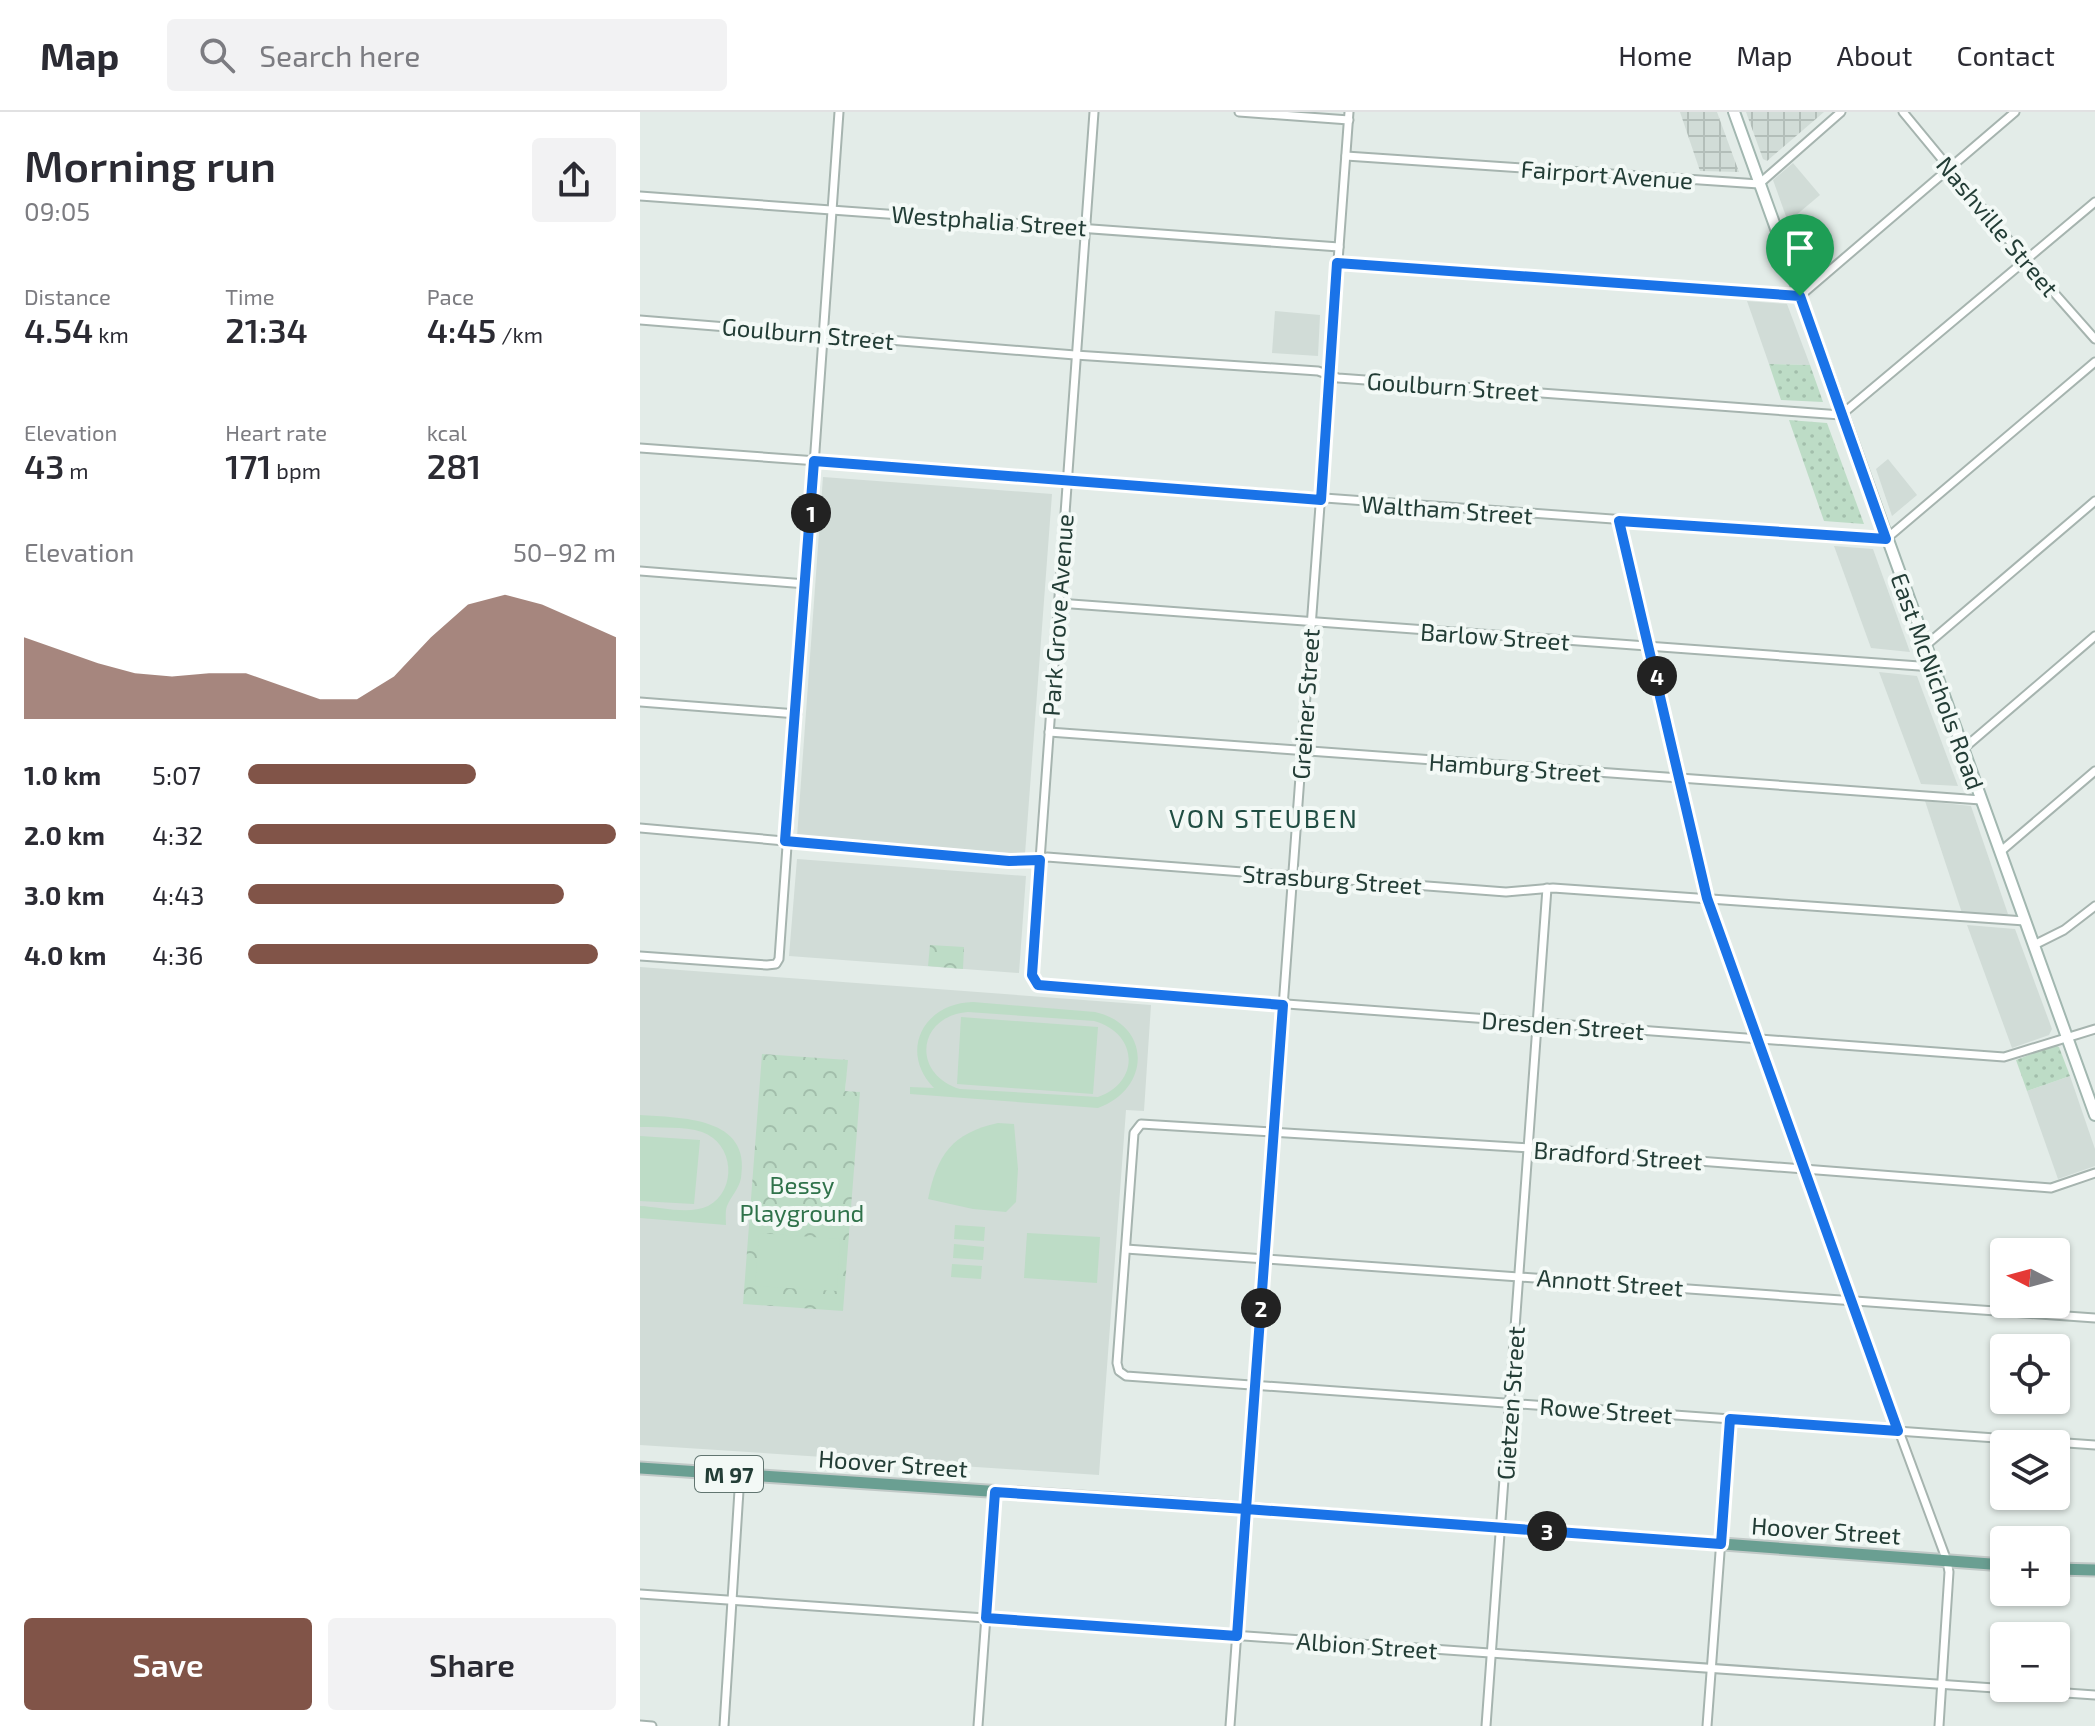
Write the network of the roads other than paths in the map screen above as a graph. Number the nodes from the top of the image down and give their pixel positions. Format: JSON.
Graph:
{"nodes":[{"id":1,"x":839,"y":112,"type":"edge"},
{"id":2,"x":1094,"y":112,"type":"edge"},
{"id":3,"x":1239,"y":112,"type":"edge"},
{"id":4,"x":1734,"y":112,"type":"edge"},
{"id":5,"x":1841,"y":112,"type":"edge"},
{"id":6,"x":1903,"y":112,"type":"edge"},
{"id":7,"x":2015,"y":112,"type":"edge"},
{"id":8,"x":1349,"y":116,"type":"edge"},
{"id":9,"x":1346,"y":156,"type":"junction"},
{"id":10,"x":1950,"y":168,"type":"junction"},
{"id":11,"x":1759,"y":184,"type":"junction"},
{"id":12,"x":640,"y":196,"type":"edge"},
{"id":13,"x":2095,"y":202,"type":"edge"},
{"id":14,"x":831,"y":209,"type":"junction"},
{"id":15,"x":1085,"y":227,"type":"junction"},
{"id":16,"x":1339,"y":247,"type":"junction"},
{"id":17,"x":2026,"y":261,"type":"junction"},
{"id":18,"x":1337,"y":263,"type":"junction"},
{"id":19,"x":1800,"y":296,"type":"junction"},
{"id":20,"x":640,"y":320,"type":"edge"},
{"id":21,"x":823,"y":333,"type":"junction"},
{"id":22,"x":2095,"y":339,"type":"edge"},
{"id":23,"x":1075,"y":355,"type":"junction"},
{"id":24,"x":2095,"y":362,"type":"edge"},
{"id":25,"x":1329,"y":376,"type":"junction"},
{"id":26,"x":1841,"y":415,"type":"junction"},
{"id":27,"x":640,"y":448,"type":"edge"},
{"id":28,"x":814,"y":461,"type":"junction"},
{"id":29,"x":1067,"y":480,"type":"junction"},
{"id":30,"x":1321,"y":500,"type":"junction"},
{"id":31,"x":2095,"y":501,"type":"edge"},
{"id":32,"x":1619,"y":521,"type":"junction"},
{"id":33,"x":1886,"y":539,"type":"junction"},
{"id":34,"x":640,"y":571,"type":"edge"},
{"id":35,"x":806,"y":584,"type":"junction"},
{"id":36,"x":1058,"y":603,"type":"junction"},
{"id":37,"x":1312,"y":622,"type":"junction"},
{"id":38,"x":2095,"y":636,"type":"edge"},
{"id":39,"x":1925,"y":646,"type":"junction"},
{"id":40,"x":1650,"y":647,"type":"junction"},
{"id":41,"x":1933,"y":667,"type":"junction"},
{"id":42,"x":640,"y":702,"type":"edge"},
{"id":43,"x":797,"y":714,"type":"junction"},
{"id":44,"x":1049,"y":732,"type":"junction"},
{"id":45,"x":1962,"y":749,"type":"junction"},
{"id":46,"x":1302,"y":752,"type":"junction"},
{"id":47,"x":2095,"y":771,"type":"edge"},
{"id":48,"x":1681,"y":778,"type":"junction"},
{"id":49,"x":1981,"y":800,"type":"junction"},
{"id":50,"x":640,"y":828,"type":"edge"},
{"id":51,"x":785,"y":841,"type":"junction"},
{"id":52,"x":2000,"y":852,"type":"junction"},
{"id":53,"x":1040,"y":860,"type":"junction"},
{"id":54,"x":1292,"y":877,"type":"junction"},
{"id":55,"x":1547,"y":888,"type":"junction"},
{"id":56,"x":1707,"y":898,"type":"junction"},
{"id":57,"x":2095,"y":906,"type":"edge"},
{"id":58,"x":2025,"y":921,"type":"junction"},
{"id":59,"x":2034,"y":945,"type":"junction"},
{"id":60,"x":640,"y":956,"type":"edge"},
{"id":61,"x":1032,"y":975,"type":"joint"},
{"id":62,"x":1283,"y":1005,"type":"junction"},
{"id":63,"x":1538,"y":1024,"type":"junction"},
{"id":64,"x":2095,"y":1029,"type":"edge"},
{"id":65,"x":2067,"y":1038,"type":"junction"},
{"id":66,"x":1756,"y":1039,"type":"junction"},
{"id":67,"x":2095,"y":1115,"type":"edge"},
{"id":68,"x":1274,"y":1132,"type":"junction"},
{"id":69,"x":1529,"y":1148,"type":"junction"},
{"id":70,"x":1802,"y":1168,"type":"junction"},
{"id":71,"x":2095,"y":1173,"type":"edge"},
{"id":72,"x":1126,"y":1249,"type":"junction"},
{"id":73,"x":1264,"y":1257,"type":"junction"},
{"id":74,"x":1519,"y":1275,"type":"junction"},
{"id":75,"x":1850,"y":1300,"type":"junction"},
{"id":76,"x":2095,"y":1318,"type":"edge"},
{"id":77,"x":1255,"y":1385,"type":"junction"},
{"id":78,"x":1510,"y":1403,"type":"junction"},
{"id":79,"x":1730,"y":1419,"type":"junction"},
{"id":80,"x":1898,"y":1431,"type":"junction"},
{"id":81,"x":2095,"y":1445,"type":"edge"},
{"id":82,"x":640,"y":1468,"type":"edge"},
{"id":83,"x":740,"y":1475,"type":"junction"},
{"id":84,"x":995,"y":1492,"type":"junction"},
{"id":85,"x":1246,"y":1509,"type":"junction"},
{"id":86,"x":1500,"y":1528,"type":"junction"},
{"id":87,"x":1721,"y":1544,"type":"junction"},
{"id":88,"x":1947,"y":1561,"type":"junction"},
{"id":89,"x":1990,"y":1564,"type":"edge"},
{"id":90,"x":2070,"y":1569,"type":"edge"},
{"id":91,"x":2095,"y":1570,"type":"edge"},
{"id":92,"x":640,"y":1594,"type":"edge"},
{"id":93,"x":732,"y":1600,"type":"junction"},
{"id":94,"x":986,"y":1618,"type":"junction"},
{"id":95,"x":1237,"y":1636,"type":"junction"},
{"id":96,"x":1491,"y":1654,"type":"junction"},
{"id":97,"x":1711,"y":1669,"type":"junction"},
{"id":98,"x":1942,"y":1684,"type":"junction"},
{"id":99,"x":2095,"y":1695,"type":"edge"},
{"id":100,"x":640,"y":1725,"type":"edge"},
{"id":101,"x":652,"y":1726,"type":"edge"},
{"id":102,"x":724,"y":1726,"type":"edge"},
{"id":103,"x":978,"y":1726,"type":"edge"},
{"id":104,"x":1230,"y":1726,"type":"edge"},
{"id":105,"x":1486,"y":1726,"type":"edge"},
{"id":106,"x":1707,"y":1726,"type":"edge"},
{"id":107,"x":1939,"y":1726,"type":"edge"}],
"edges":[{"from":1,"to":14,"type":"street"},
{"from":2,"to":15,"type":"street","name":"Park Grove Avenue"},
{"from":3,"to":8,"type":"street"},
{"from":4,"to":11,"type":"street","name":"East McNichols Road"},
{"from":5,"to":11,"type":"street"},
{"from":6,"to":10,"type":"street","name":"Nashville Street"},
{"from":7,"to":10,"type":"street"},
{"from":8,"to":9,"type":"street","name":"Greiner Street"},
{"from":9,"to":11,"type":"street","name":"Fairport Avenue"},
{"from":9,"to":16,"type":"street","name":"Greiner Street"},
{"from":10,"to":17,"type":"street","name":"Nashville Street"},
{"from":10,"to":19,"type":"street"},
{"from":11,"to":19,"type":"street","name":"East McNichols Road"},
{"from":12,"to":14,"type":"street","name":"Westphalia Street"},
{"from":13,"to":17,"type":"street"},
{"from":14,"to":15,"type":"street","name":"Westphalia Street"},
{"from":14,"to":21,"type":"street"},
{"from":15,"to":16,"type":"street","name":"Westphalia Street"},
{"from":15,"to":23,"type":"street","name":"Park Grove Avenue"},
{"from":16,"to":18,"type":"street","name":"Greiner Street"},
{"from":17,"to":22,"type":"street","name":"Nashville Street"},
{"from":17,"to":26,"type":"street"},
{"from":18,"to":19,"type":"street"},
{"from":18,"to":25,"type":"street","name":"Greiner Street"},
{"from":19,"to":26,"type":"street","name":"East McNichols Road"},
{"from":20,"to":21,"type":"street","name":"Goulburn Street"},
{"from":21,"to":23,"type":"street","name":"Goulburn Street"},
{"from":21,"to":28,"type":"street"},
{"from":23,"to":25,"type":"street","name":"Goulburn Street"},
{"from":23,"to":29,"type":"street","name":"Park Grove Avenue"},
{"from":24,"to":33,"type":"street"},
{"from":25,"to":26,"type":"street","name":"Goulburn Street"},
{"from":25,"to":30,"type":"street","name":"Greiner Street"},
{"from":26,"to":33,"type":"street","name":"East McNichols Road"},
{"from":27,"to":28,"type":"street","name":"Waltham Street"},
{"from":28,"to":29,"type":"street","name":"Waltham Street"},
{"from":28,"to":35,"type":"street"},
{"from":29,"to":30,"type":"street","name":"Waltham Street"},
{"from":29,"to":36,"type":"street","name":"Park Grove Avenue"},
{"from":30,"to":32,"type":"street","name":"Waltham Street"},
{"from":30,"to":37,"type":"street","name":"Greiner Street"},
{"from":31,"to":39,"type":"street"},
{"from":32,"to":33,"type":"street","name":"Waltham Street"},
{"from":32,"to":40,"type":"street"},
{"from":33,"to":39,"type":"street","name":"East McNichols Road"},
{"from":34,"to":35,"type":"street"},
{"from":35,"to":43,"type":"street"},
{"from":36,"to":37,"type":"street","name":"Barlow Street"},
{"from":36,"to":44,"type":"street","name":"Park Grove Avenue"},
{"from":37,"to":40,"type":"street","name":"Barlow Street"},
{"from":37,"to":46,"type":"street","name":"Greiner Street"},
{"from":38,"to":45,"type":"street"},
{"from":39,"to":41,"type":"street","name":"East McNichols Road"},
{"from":40,"to":41,"type":"street","name":"Barlow Street"},
{"from":40,"to":48,"type":"street"},
{"from":41,"to":45,"type":"street","name":"East McNichols Road"},
{"from":42,"to":43,"type":"street"},
{"from":43,"to":51,"type":"street"},
{"from":44,"to":46,"type":"street","name":"Hamburg Street"},
{"from":44,"to":53,"type":"street","name":"Park Grove Avenue"},
{"from":45,"to":49,"type":"street","name":"East McNichols Road"},
{"from":46,"to":48,"type":"street","name":"Hamburg Street"},
{"from":46,"to":54,"type":"street","name":"Greiner Street"},
{"from":47,"to":52,"type":"street"},
{"from":48,"to":49,"type":"street","name":"Hamburg Street"},
{"from":48,"to":56,"type":"street"},
{"from":49,"to":52,"type":"street","name":"East McNichols Road"},
{"from":50,"to":51,"type":"street","name":"Strasburg Street"},
{"from":51,"to":53,"type":"street","name":"Strasburg Street"},
{"from":51,"to":60,"type":"street"},
{"from":52,"to":58,"type":"street","name":"East McNichols Road"},
{"from":53,"to":54,"type":"street","name":"Strasburg Street"},
{"from":53,"to":61,"type":"street","name":"Park Grove Avenue"},
{"from":54,"to":55,"type":"street","name":"Strasburg Street"},
{"from":54,"to":62,"type":"street","name":"Greiner Street"},
{"from":55,"to":56,"type":"street","name":"Strasburg Street"},
{"from":55,"to":63,"type":"street","name":"Gietzen Street"},
{"from":56,"to":58,"type":"street","name":"Strasburg Street"},
{"from":56,"to":66,"type":"street"},
{"from":57,"to":59,"type":"street"},
{"from":58,"to":59,"type":"street","name":"East McNichols Road"},
{"from":59,"to":65,"type":"street","name":"East McNichols Road"},
{"from":61,"to":62,"type":"street","name":"Dresden Street"},
{"from":62,"to":63,"type":"street","name":"Dresden Street"},
{"from":62,"to":68,"type":"street","name":"Greiner Street"},
{"from":63,"to":66,"type":"street","name":"Dresden Street"},
{"from":63,"to":69,"type":"street","name":"Gietzen Street"},
{"from":64,"to":65,"type":"street","name":"Dresden Street"},
{"from":65,"to":66,"type":"street","name":"Dresden Street"},
{"from":65,"to":67,"type":"street","name":"East McNichols Road"},
{"from":66,"to":70,"type":"street"},
{"from":68,"to":69,"type":"street","name":"Bradford Street"},
{"from":68,"to":72,"type":"street","name":"Bradford Street"},
{"from":68,"to":73,"type":"street","name":"Greiner Street"},
{"from":69,"to":70,"type":"street","name":"Bradford Street"},
{"from":69,"to":74,"type":"street","name":"Gietzen Street"},
{"from":70,"to":71,"type":"street","name":"Bradford Street"},
{"from":70,"to":75,"type":"street"},
{"from":72,"to":73,"type":"street","name":"Annott Street"},
{"from":72,"to":77,"type":"street","name":"Rowe Street"},
{"from":73,"to":74,"type":"street","name":"Annott Street"},
{"from":73,"to":77,"type":"street","name":"Greiner Street"},
{"from":74,"to":75,"type":"street","name":"Annott Street"},
{"from":74,"to":78,"type":"street","name":"Gietzen Street"},
{"from":75,"to":76,"type":"street","name":"Annott Street"},
{"from":75,"to":80,"type":"street"},
{"from":77,"to":78,"type":"street","name":"Rowe Street"},
{"from":77,"to":85,"type":"street","name":"Greiner Street"},
{"from":78,"to":79,"type":"street","name":"Rowe Street"},
{"from":78,"to":86,"type":"street","name":"Gietzen Street"},
{"from":79,"to":80,"type":"street","name":"Rowe Street"},
{"from":79,"to":87,"type":"street"},
{"from":80,"to":81,"type":"street","name":"Rowe Street"},
{"from":80,"to":88,"type":"street"},
{"from":82,"to":83,"type":"main road","name":"Hoover Street","number":"M 97"},
{"from":83,"to":84,"type":"main road","name":"Hoover Street","number":"M 97"},
{"from":83,"to":93,"type":"street"},
{"from":84,"to":85,"type":"main road","name":"Hoover Street","number":"M 97"},
{"from":84,"to":94,"type":"street"},
{"from":85,"to":86,"type":"main road","name":"Hoover Street","number":"M 97"},
{"from":85,"to":95,"type":"street","name":"Greiner Street"},
{"from":86,"to":87,"type":"main road","name":"Hoover Street","number":"M 97"},
{"from":86,"to":96,"type":"street","name":"Gietzen Street"},
{"from":87,"to":88,"type":"main road","name":"Hoover Street","number":"M 97"},
{"from":87,"to":97,"type":"street"},
{"from":88,"to":89,"type":"main road","name":"Hoover Street","number":"M 97"},
{"from":88,"to":98,"type":"street"},
{"from":90,"to":91,"type":"main road"},
{"from":92,"to":93,"type":"street","name":"Albion Street"},
{"from":93,"to":94,"type":"street","name":"Albion Street"},
{"from":93,"to":102,"type":"street"},
{"from":94,"to":95,"type":"street","name":"Albion Street"},
{"from":94,"to":103,"type":"street"},
{"from":95,"to":96,"type":"street","name":"Albion Street"},
{"from":95,"to":104,"type":"street","name":"Greiner Street"},
{"from":96,"to":97,"type":"street","name":"Albion Street"},
{"from":96,"to":105,"type":"street","name":"Gietzen Street"},
{"from":97,"to":98,"type":"street","name":"Albion Street"},
{"from":97,"to":106,"type":"street"},
{"from":98,"to":99,"type":"street","name":"Albion Street"},
{"from":98,"to":107,"type":"street"},
{"from":100,"to":101,"type":"street"}]}
